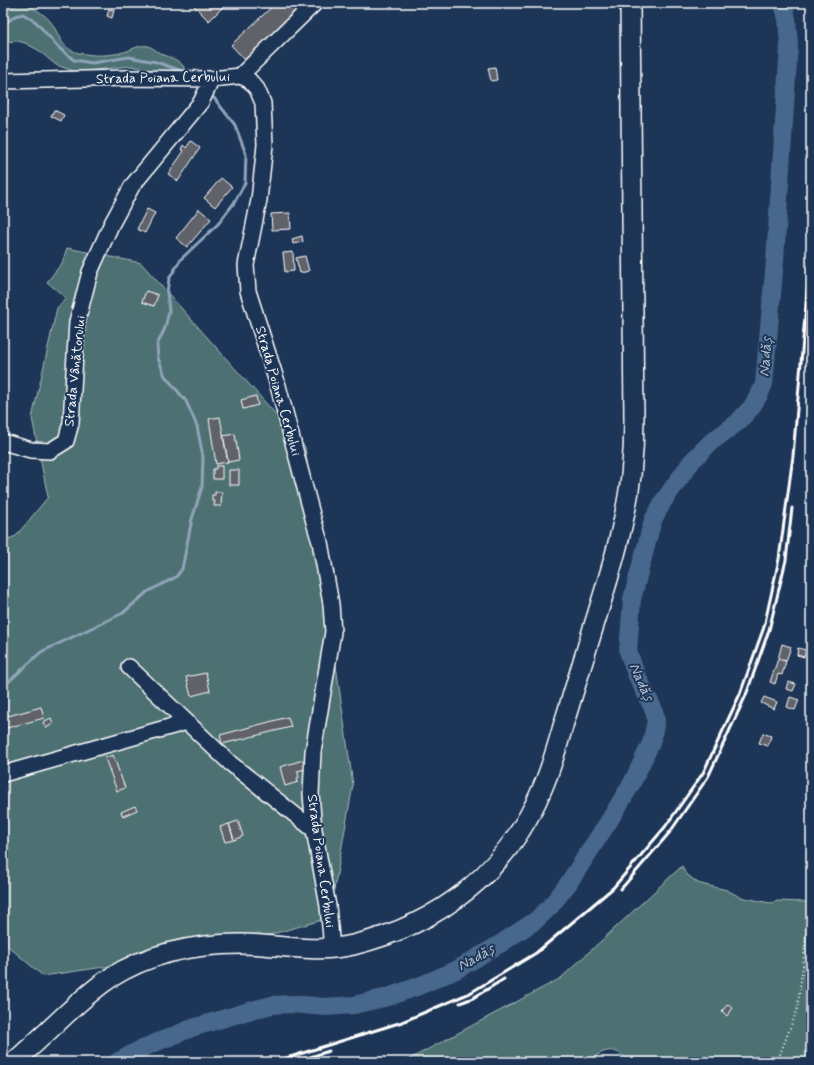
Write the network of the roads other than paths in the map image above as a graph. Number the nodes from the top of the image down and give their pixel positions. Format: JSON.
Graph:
{"nodes":[{"id":1,"x":315,"y":3,"type":"edge"},
{"id":2,"x":630,"y":3,"type":"edge"},
{"id":3,"x":240,"y":76,"type":"junction"},
{"id":4,"x":212,"y":79,"type":"junction"},
{"id":5,"x":3,"y":81,"type":"edge"},
{"id":6,"x":3,"y":442,"type":"edge"},
{"id":7,"x":129,"y":667,"type":"dead end"},
{"id":8,"x":187,"y":722,"type":"junction"},
{"id":9,"x":3,"y":774,"type":"edge"},
{"id":10,"x":314,"y":830,"type":"junction"},
{"id":11,"x":332,"y":948,"type":"junction"},
{"id":12,"x":14,"y":1062,"type":"edge"}],
"edges":[{"from":1,"to":3,"type":"street"},
{"from":2,"to":11,"type":"main road"},
{"from":3,"to":4,"type":"street","name":"Strada Poiana Cerbului"},
{"from":3,"to":10,"type":"street","name":"Strada Poiana Cerbului"},
{"from":4,"to":5,"type":"street","name":"Strada Poiana Cerbului"},
{"from":4,"to":6,"type":"street","name":"Strada Vânătorului"},
{"from":7,"to":8,"type":"street"},
{"from":8,"to":9,"type":"street"},
{"from":8,"to":10,"type":"street"},
{"from":10,"to":11,"type":"street","name":"Strada Poiana Cerbului"},
{"from":11,"to":12,"type":"main road"}]}
